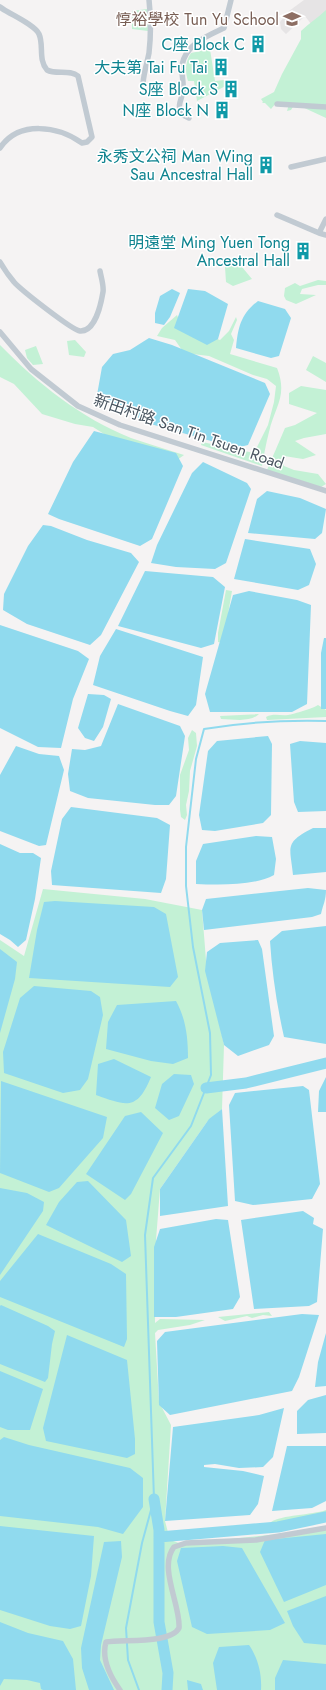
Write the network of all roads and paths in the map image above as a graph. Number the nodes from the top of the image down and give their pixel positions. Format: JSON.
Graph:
{"nodes":[{"id":1,"x":149,"y":0,"type":"edge"},
{"id":2,"x":231,"y":0,"type":"edge"},
{"id":3,"x":0,"y":7,"type":"edge"},
{"id":4,"x":143,"y":83,"type":"dead end"},
{"id":5,"x":276,"y":104,"type":"dead end"},
{"id":6,"x":326,"y":108,"type":"edge"},
{"id":7,"x":189,"y":118,"type":"dead end"},
{"id":8,"x":0,"y":148,"type":"edge"},
{"id":9,"x":326,"y":158,"type":"edge"},
{"id":10,"x":291,"y":167,"type":"dead end"},
{"id":11,"x":277,"y":215,"type":"dead end"},
{"id":12,"x":326,"y":219,"type":"edge"},
{"id":13,"x":319,"y":233,"type":"junction"},
{"id":14,"x":326,"y":234,"type":"edge"},
{"id":15,"x":0,"y":262,"type":"edge"},
{"id":16,"x":100,"y":271,"type":"dead end"},
{"id":17,"x":0,"y":332,"type":"edge"},
{"id":18,"x":326,"y":491,"type":"edge"},
{"id":19,"x":326,"y":1528,"type":"edge"},
{"id":20,"x":120,"y":1690,"type":"edge"}],
"edges":[{"from":1,"to":4,"type":"street"},
{"from":2,"to":7,"type":"street"},
{"from":3,"to":8,"type":"street"},
{"from":5,"to":6,"type":"street"},
{"from":9,"to":10,"type":"street"},
{"from":11,"to":13,"type":"street"},
{"from":12,"to":13,"type":"street"},
{"from":13,"to":14,"type":"street"},
{"from":15,"to":16,"type":"street"},
{"from":17,"to":18,"type":"street","name":"新田村路 San Tin Tsuen Road"},
{"from":19,"to":20,"type":"street"}]}
